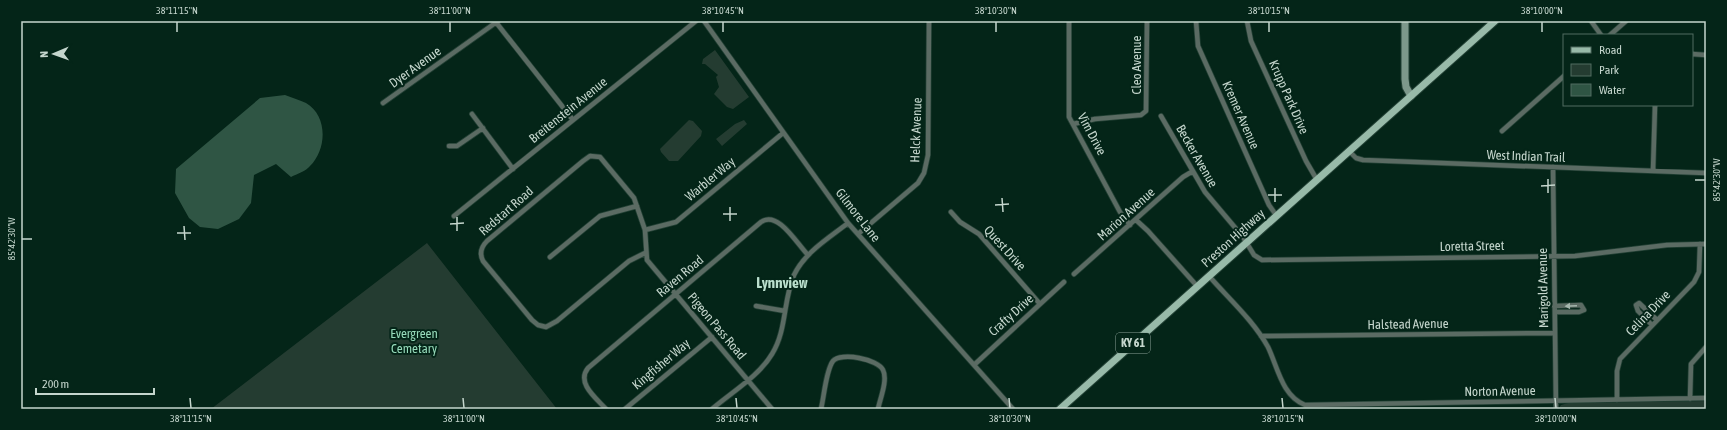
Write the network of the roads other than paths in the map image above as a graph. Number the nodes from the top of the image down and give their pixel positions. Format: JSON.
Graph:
{"nodes":[{"id":1,"x":496,"y":21,"type":"edge"},
{"id":2,"x":696,"y":21,"type":"edge"},
{"id":3,"x":704,"y":21,"type":"edge"},
{"id":4,"x":929,"y":21,"type":"edge"},
{"id":5,"x":1069,"y":21,"type":"edge"},
{"id":6,"x":1147,"y":21,"type":"edge"},
{"id":7,"x":1196,"y":21,"type":"edge"},
{"id":8,"x":1247,"y":21,"type":"edge"},
{"id":9,"x":1405,"y":21,"type":"edge"},
{"id":10,"x":1495,"y":21,"type":"edge"},
{"id":11,"x":1591,"y":21,"type":"edge"},
{"id":12,"x":1626,"y":21,"type":"edge"},
{"id":13,"x":1600,"y":34,"type":"edge"},
{"id":14,"x":1611,"y":34,"type":"edge"},
{"id":15,"x":1693,"y":54,"type":"edge"},
{"id":16,"x":1706,"y":54,"type":"edge"},
{"id":17,"x":1563,"y":77,"type":"edge"},
{"id":18,"x":1411,"y":96,"type":"junction"},
{"id":19,"x":383,"y":103,"type":"dead end"},
{"id":20,"x":1655,"y":106,"type":"edge"},
{"id":21,"x":472,"y":114,"type":"dead end"},
{"id":22,"x":1161,"y":116,"type":"dead end"},
{"id":23,"x":573,"y":120,"type":"junction"},
{"id":24,"x":1073,"y":124,"type":"junction"},
{"id":25,"x":483,"y":128,"type":"junction"},
{"id":26,"x":1502,"y":131,"type":"dead end"},
{"id":27,"x":783,"y":133,"type":"junction"},
{"id":28,"x":449,"y":146,"type":"dead end"},
{"id":29,"x":1349,"y":151,"type":"junction"},
{"id":30,"x":594,"y":156,"type":"joint"},
{"id":31,"x":1553,"y":168,"type":"junction"},
{"id":32,"x":513,"y":169,"type":"junction"},
{"id":33,"x":1193,"y":171,"type":"junction"},
{"id":34,"x":1653,"y":171,"type":"junction"},
{"id":35,"x":1706,"y":173,"type":"edge"},
{"id":36,"x":1317,"y":180,"type":"junction"},
{"id":37,"x":637,"y":206,"type":"junction"},
{"id":38,"x":951,"y":212,"type":"dead end"},
{"id":39,"x":1276,"y":215,"type":"junction"},
{"id":40,"x":454,"y":216,"type":"dead end"},
{"id":41,"x":1136,"y":220,"type":"junction"},
{"id":42,"x":848,"y":223,"type":"junction"},
{"id":43,"x":1130,"y":225,"type":"junction"},
{"id":44,"x":644,"y":230,"type":"junction"},
{"id":45,"x":858,"y":234,"type":"junction"},
{"id":46,"x":1246,"y":243,"type":"junction"},
{"id":47,"x":1700,"y":244,"type":"junction"},
{"id":48,"x":1706,"y":244,"type":"edge"},
{"id":49,"x":645,"y":253,"type":"junction"},
{"id":50,"x":808,"y":255,"type":"junction"},
{"id":51,"x":1554,"y":256,"type":"junction"},
{"id":52,"x":550,"y":257,"type":"dead end"},
{"id":53,"x":1074,"y":274,"type":"dead end"},
{"id":54,"x":1210,"y":276,"type":"junction"},
{"id":55,"x":1064,"y":282,"type":"dead end"},
{"id":56,"x":1197,"y":286,"type":"junction"},
{"id":57,"x":676,"y":294,"type":"junction"},
{"id":58,"x":1040,"y":304,"type":"junction"},
{"id":59,"x":756,"y":306,"type":"dead end"},
{"id":60,"x":1554,"y":306,"type":"junction"},
{"id":61,"x":785,"y":311,"type":"junction"},
{"id":62,"x":1555,"y":312,"type":"junction"},
{"id":63,"x":1657,"y":320,"type":"junction"},
{"id":64,"x":1652,"y":325,"type":"junction"},
{"id":65,"x":1555,"y":333,"type":"junction"},
{"id":66,"x":1261,"y":336,"type":"junction"},
{"id":67,"x":712,"y":337,"type":"junction"},
{"id":68,"x":1706,"y":347,"type":"edge"},
{"id":69,"x":974,"y":365,"type":"junction"},
{"id":70,"x":748,"y":379,"type":"junction"},
{"id":71,"x":1706,"y":398,"type":"edge"},
{"id":72,"x":1690,"y":399,"type":"junction"},
{"id":73,"x":1617,"y":400,"type":"junction"},
{"id":74,"x":1556,"y":401,"type":"junction"},
{"id":75,"x":606,"y":409,"type":"edge"},
{"id":76,"x":626,"y":409,"type":"edge"},
{"id":77,"x":712,"y":409,"type":"edge"},
{"id":78,"x":772,"y":409,"type":"edge"},
{"id":79,"x":822,"y":409,"type":"edge"},
{"id":80,"x":878,"y":409,"type":"edge"},
{"id":81,"x":1013,"y":409,"type":"edge"},
{"id":82,"x":1060,"y":409,"type":"edge"},
{"id":83,"x":1556,"y":409,"type":"edge"}],
"edges":[{"from":1,"to":19,"type":"street","name":"Dyer Avenue"},
{"from":1,"to":23,"type":"street"},
{"from":2,"to":23,"type":"street","name":"Breitenstein Avenue"},
{"from":3,"to":27,"type":"street","name":"Gilmore Lane"},
{"from":4,"to":45,"type":"street","name":"Helck Avenue"},
{"from":5,"to":24,"type":"street","name":"Vim Drive"},
{"from":6,"to":24,"type":"street","name":"Cleo Avenue"},
{"from":7,"to":39,"type":"street","name":"Kremer Avenue"},
{"from":8,"to":36,"type":"street","name":"Krupp Park Drive"},
{"from":9,"to":18,"type":"main road"},
{"from":10,"to":18,"type":"main road","name":"Preston Highway","number":"KY 61"},
{"from":11,"to":13,"type":"street"},
{"from":12,"to":14,"type":"street"},
{"from":15,"to":16,"type":"street"},
{"from":17,"to":26,"type":"street"},
{"from":18,"to":29,"type":"main road","name":"Preston Highway","number":"KY 61"},
{"from":20,"to":34,"type":"street"},
{"from":21,"to":25,"type":"street"},
{"from":22,"to":33,"type":"street","name":"Becker Avenue"},
{"from":23,"to":32,"type":"street","name":"Breitenstein Avenue"},
{"from":24,"to":43,"type":"street","name":"Vim Drive"},
{"from":25,"to":28,"type":"street"},
{"from":25,"to":32,"type":"street"},
{"from":27,"to":42,"type":"street","name":"Gilmore Lane"},
{"from":27,"to":44,"type":"street","name":"Warbler Way"},
{"from":29,"to":31,"type":"street","name":"West Indian Trail"},
{"from":29,"to":36,"type":"main road","name":"Preston Highway","number":"KY 61"},
{"from":30,"to":37,"type":"street","name":"Pigeon Pass Road"},
{"from":30,"to":49,"type":"street","name":"Redstart Road"},
{"from":31,"to":34,"type":"street","name":"West Indian Trail"},
{"from":31,"to":51,"type":"street","name":"Marigold Avenue"},
{"from":32,"to":40,"type":"street","name":"Breitenstein Avenue"},
{"from":33,"to":41,"type":"street","name":"Marion Avenue"},
{"from":33,"to":46,"type":"street","name":"Becker Avenue"},
{"from":34,"to":35,"type":"street","name":"West Indian Trail"},
{"from":36,"to":39,"type":"main road","name":"Preston Highway","number":"KY 61"},
{"from":37,"to":44,"type":"street","name":"Pigeon Pass Road"},
{"from":37,"to":52,"type":"street"},
{"from":38,"to":58,"type":"street","name":"Quest Drive"},
{"from":39,"to":46,"type":"main road","name":"Preston Highway","number":"KY 61"},
{"from":41,"to":43,"type":"street","name":"Marion Avenue"},
{"from":41,"to":56,"type":"street"},
{"from":42,"to":45,"type":"street","name":"Gilmore Lane"},
{"from":42,"to":50,"type":"street"},
{"from":43,"to":53,"type":"street","name":"Marion Avenue"},
{"from":44,"to":49,"type":"street","name":"Pigeon Pass Road"},
{"from":45,"to":69,"type":"street","name":"Gilmore Lane"},
{"from":46,"to":51,"type":"street","name":"Loretta Street"},
{"from":46,"to":54,"type":"main road","name":"Preston Highway","number":"KY 61"},
{"from":47,"to":48,"type":"street","name":"Loretta Street"},
{"from":47,"to":51,"type":"street","name":"Loretta Street"},
{"from":47,"to":63,"type":"street","name":"Celina Drive"},
{"from":49,"to":57,"type":"street","name":"Pigeon Pass Road"},
{"from":50,"to":57,"type":"street","name":"Raven Road"},
{"from":50,"to":61,"type":"street"},
{"from":51,"to":60,"type":"street","name":"Marigold Avenue"},
{"from":54,"to":56,"type":"main road","name":"Preston Highway","number":"KY 61"},
{"from":54,"to":66,"type":"street","name":"Norton Avenue"},
{"from":55,"to":58,"type":"street","name":"Crafty Drive"},
{"from":56,"to":82,"type":"main road","name":"Preston Highway","number":"KY 61"},
{"from":57,"to":67,"type":"street","name":"Pigeon Pass Road"},
{"from":57,"to":75,"type":"street","name":"Raven Road"},
{"from":58,"to":69,"type":"street","name":"Crafty Drive"},
{"from":59,"to":61,"type":"street"},
{"from":60,"to":62,"type":"street","name":"Marigold Avenue"},
{"from":62,"to":60,"type":"street","one_way":true},
{"from":61,"to":70,"type":"street"},
{"from":62,"to":65,"type":"street","name":"Marigold Avenue"},
{"from":63,"to":64,"type":"street","name":"Celina Drive"},
{"from":63,"to":64,"type":"street"},
{"from":64,"to":73,"type":"street","name":"Celina Drive"},
{"from":65,"to":66,"type":"street","name":"Halstead Avenue"},
{"from":65,"to":74,"type":"street","name":"Marigold Avenue"},
{"from":66,"to":74,"type":"street","name":"Norton Avenue"},
{"from":67,"to":70,"type":"street","name":"Pigeon Pass Road"},
{"from":67,"to":76,"type":"street","name":"Kingfisher Way"},
{"from":68,"to":72,"type":"street"},
{"from":69,"to":81,"type":"street","name":"Gilmore Lane"},
{"from":70,"to":77,"type":"street"},
{"from":70,"to":78,"type":"street","name":"Pigeon Pass Road"},
{"from":71,"to":72,"type":"street","name":"Norton Avenue"},
{"from":72,"to":73,"type":"street","name":"Norton Avenue"},
{"from":73,"to":74,"type":"street","name":"Norton Avenue"},
{"from":74,"to":83,"type":"street","name":"Marigold Avenue"},
{"from":79,"to":80,"type":"street"}]}
